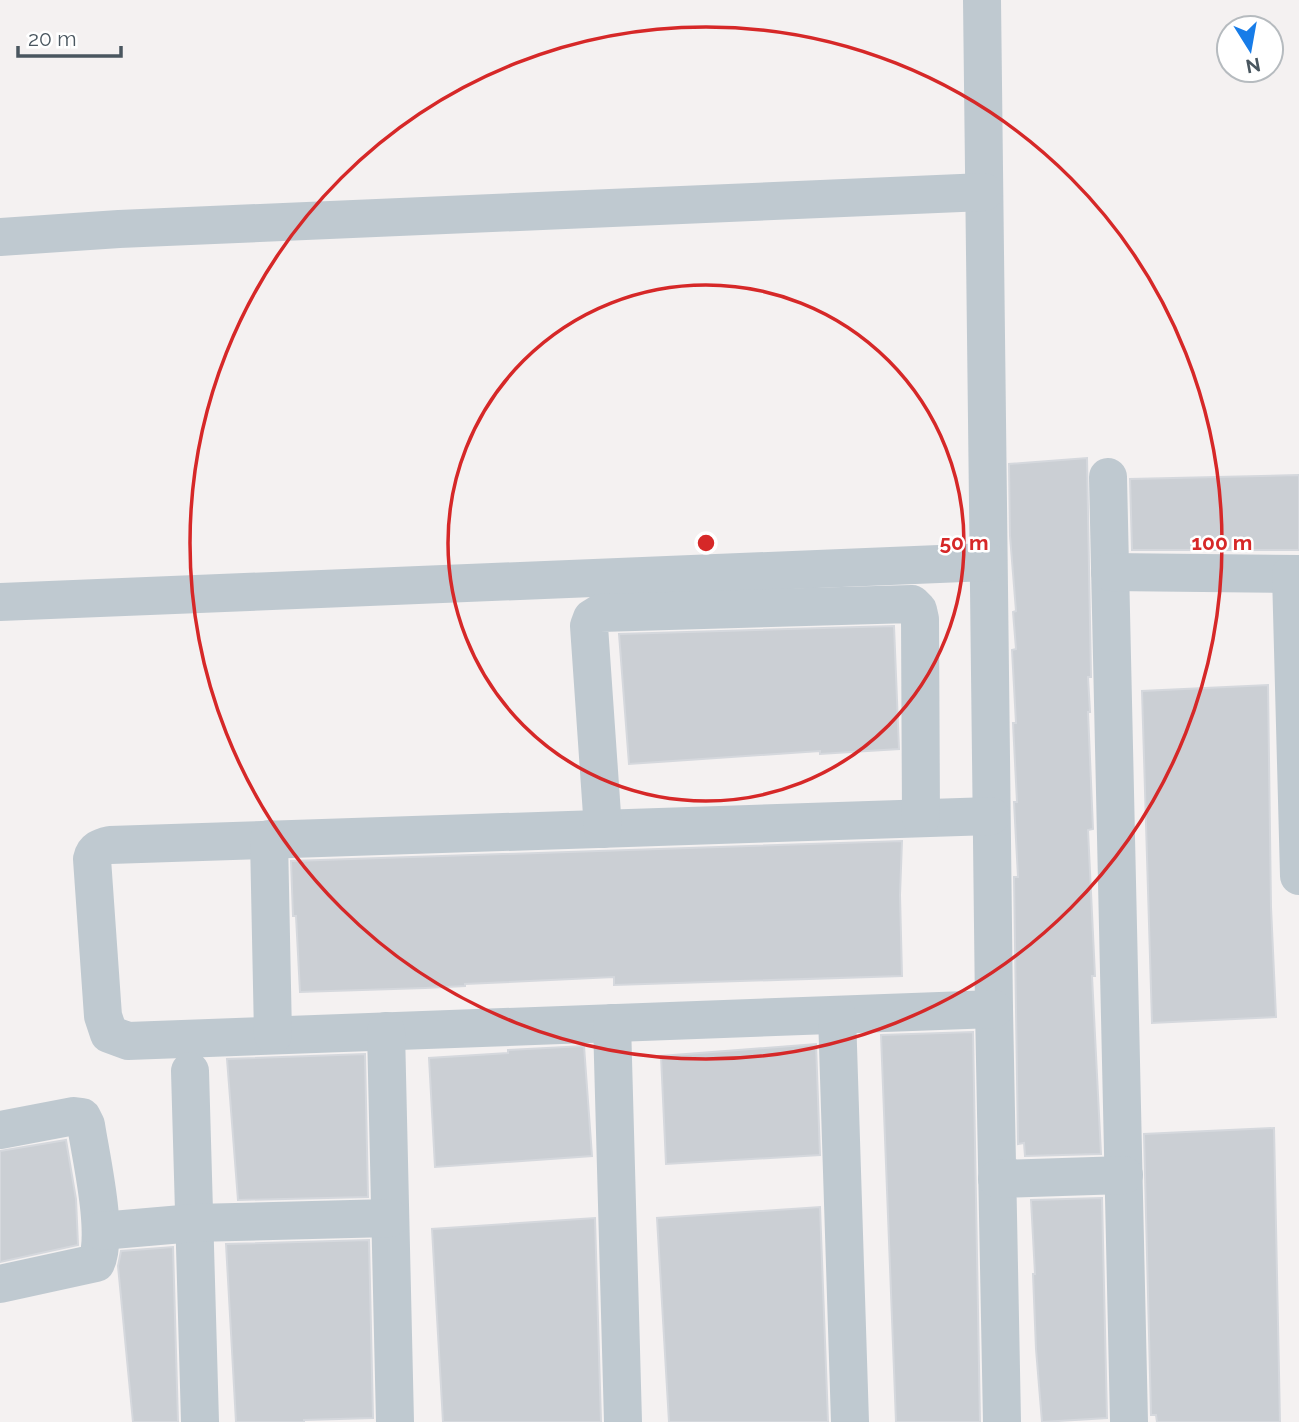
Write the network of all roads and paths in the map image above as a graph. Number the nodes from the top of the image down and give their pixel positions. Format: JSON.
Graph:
{"nodes":[{"id":1,"x":982,"y":0,"type":"edge"},
{"id":2,"x":984,"y":192,"type":"junction"},
{"id":3,"x":0,"y":237,"type":"edge"},
{"id":4,"x":1108,"y":477,"type":"dead end"},
{"id":5,"x":988,"y":562,"type":"junction"},
{"id":6,"x":1110,"y":572,"type":"junction"},
{"id":7,"x":1295,"y":574,"type":"edge"},
{"id":8,"x":0,"y":602,"type":"edge"},
{"id":9,"x":991,"y":816,"type":"junction"},
{"id":10,"x":921,"y":818,"type":"junction"},
{"id":11,"x":603,"y":829,"type":"junction"},
{"id":12,"x":269,"y":839,"type":"junction"},
{"id":13,"x":1299,"y":876,"type":"edge"},
{"id":14,"x":994,"y":1009,"type":"junction"},
{"id":15,"x":837,"y":1015,"type":"junction"},
{"id":16,"x":612,"y":1023,"type":"junction"},
{"id":17,"x":386,"y":1031,"type":"junction"},
{"id":18,"x":273,"y":1035,"type":"junction"},
{"id":19,"x":190,"y":1070,"type":"dead end"},
{"id":20,"x":0,"y":1130,"type":"edge"},
{"id":21,"x":1124,"y":1175,"type":"junction"},
{"id":22,"x":998,"y":1179,"type":"junction"},
{"id":23,"x":390,"y":1218,"type":"junction"},
{"id":24,"x":194,"y":1223,"type":"junction"},
{"id":25,"x":101,"y":1231,"type":"junction"},
{"id":26,"x":0,"y":1284,"type":"edge"},
{"id":27,"x":200,"y":1422,"type":"edge"},
{"id":28,"x":395,"y":1422,"type":"edge"},
{"id":29,"x":623,"y":1422,"type":"edge"},
{"id":30,"x":850,"y":1422,"type":"edge"},
{"id":31,"x":1002,"y":1422,"type":"edge"},
{"id":32,"x":1129,"y":1422,"type":"edge"}],
"edges":[{"from":1,"to":2,"type":"street"},
{"from":2,"to":3,"type":"street"},
{"from":2,"to":5,"type":"street"},
{"from":4,"to":6,"type":"street"},
{"from":5,"to":8,"type":"street"},
{"from":5,"to":9,"type":"street"},
{"from":6,"to":7,"type":"street"},
{"from":6,"to":21,"type":"street"},
{"from":7,"to":13,"type":"street"},
{"from":9,"to":10,"type":"street"},
{"from":9,"to":14,"type":"street"},
{"from":10,"to":11,"type":"street"},
{"from":10,"to":11,"type":"street"},
{"from":11,"to":12,"type":"street"},
{"from":12,"to":18,"type":"street"},
{"from":12,"to":18,"type":"street"},
{"from":14,"to":15,"type":"street"},
{"from":14,"to":22,"type":"street"},
{"from":15,"to":16,"type":"street"},
{"from":15,"to":30,"type":"street"},
{"from":16,"to":17,"type":"street"},
{"from":16,"to":29,"type":"street"},
{"from":17,"to":18,"type":"street"},
{"from":17,"to":23,"type":"street"},
{"from":19,"to":24,"type":"street"},
{"from":20,"to":25,"type":"street"},
{"from":21,"to":22,"type":"street"},
{"from":21,"to":32,"type":"street"},
{"from":22,"to":31,"type":"street"},
{"from":23,"to":24,"type":"street"},
{"from":23,"to":28,"type":"street"},
{"from":24,"to":25,"type":"street"},
{"from":24,"to":27,"type":"street"},
{"from":25,"to":26,"type":"street"}]}
